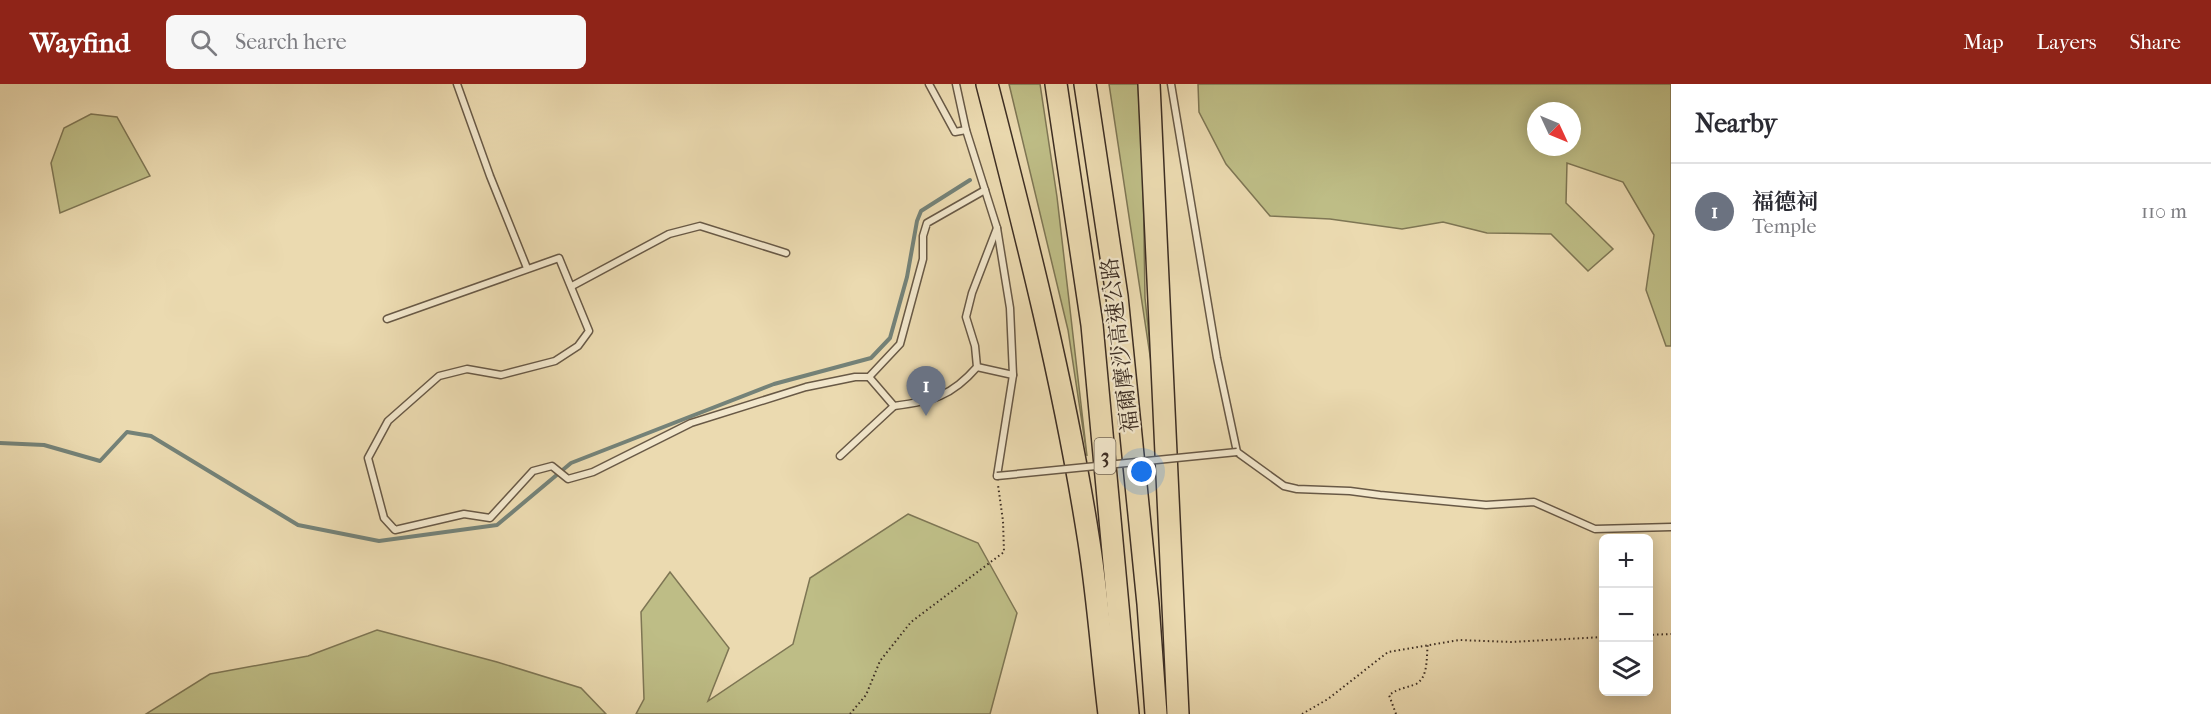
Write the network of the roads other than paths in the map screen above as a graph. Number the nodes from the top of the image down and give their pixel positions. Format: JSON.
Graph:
{"nodes":[{"id":1,"x":457,"y":84,"type":"edge"},
{"id":2,"x":929,"y":84,"type":"edge"},
{"id":3,"x":956,"y":84,"type":"edge"},
{"id":4,"x":987,"y":84,"type":"edge"},
{"id":5,"x":1056,"y":84,"type":"edge"},
{"id":6,"x":1085,"y":84,"type":"edge"},
{"id":7,"x":1149,"y":84,"type":"edge"},
{"id":8,"x":1171,"y":84,"type":"edge"},
{"id":9,"x":966,"y":130,"type":"junction"},
{"id":10,"x":985,"y":190,"type":"junction"},
{"id":11,"x":997,"y":228,"type":"junction"},
{"id":12,"x":786,"y":253,"type":"dead end"},
{"id":13,"x":527,"y":268,"type":"junction"},
{"id":14,"x":572,"y":286,"type":"junction"},
{"id":15,"x":387,"y":319,"type":"dead end"},
{"id":16,"x":978,"y":367,"type":"junction"},
{"id":17,"x":1014,"y":375,"type":"junction"},
{"id":18,"x":869,"y":377,"type":"junction"},
{"id":19,"x":894,"y":406,"type":"junction"},
{"id":20,"x":1237,"y":452,"type":"junction"},
{"id":21,"x":840,"y":456,"type":"dead end"},
{"id":22,"x":1671,"y":526,"type":"edge"},
{"id":23,"x":1109,"y":714,"type":"edge"},
{"id":24,"x":1128,"y":714,"type":"edge"},
{"id":25,"x":1156,"y":714,"type":"edge"},
{"id":26,"x":1178,"y":714,"type":"edge"}],
"edges":[{"from":1,"to":13,"type":"lane"},
{"from":2,"to":9,"type":"lane"},
{"from":3,"to":9,"type":"lane"},
{"from":4,"to":23,"type":"highway"},
{"from":5,"to":24,"type":"highway","name":"福爾摩沙高速公路","number":"3"},
{"from":6,"to":25,"type":"highway","name":"福爾摩沙高速公路","number":"3"},
{"from":7,"to":26,"type":"highway"},
{"from":8,"to":20,"type":"lane"},
{"from":9,"to":10,"type":"lane"},
{"from":10,"to":11,"type":"lane"},
{"from":10,"to":18,"type":"lane"},
{"from":11,"to":16,"type":"lane"},
{"from":11,"to":17,"type":"lane"},
{"from":12,"to":14,"type":"lane"},
{"from":13,"to":14,"type":"lane"},
{"from":13,"to":15,"type":"lane"},
{"from":14,"to":18,"type":"lane"},
{"from":16,"to":17,"type":"lane"},
{"from":16,"to":19,"type":"lane"},
{"from":17,"to":20,"type":"lane","bridge":true},
{"from":18,"to":19,"type":"lane"},
{"from":19,"to":21,"type":"lane"},
{"from":20,"to":22,"type":"lane"}]}
